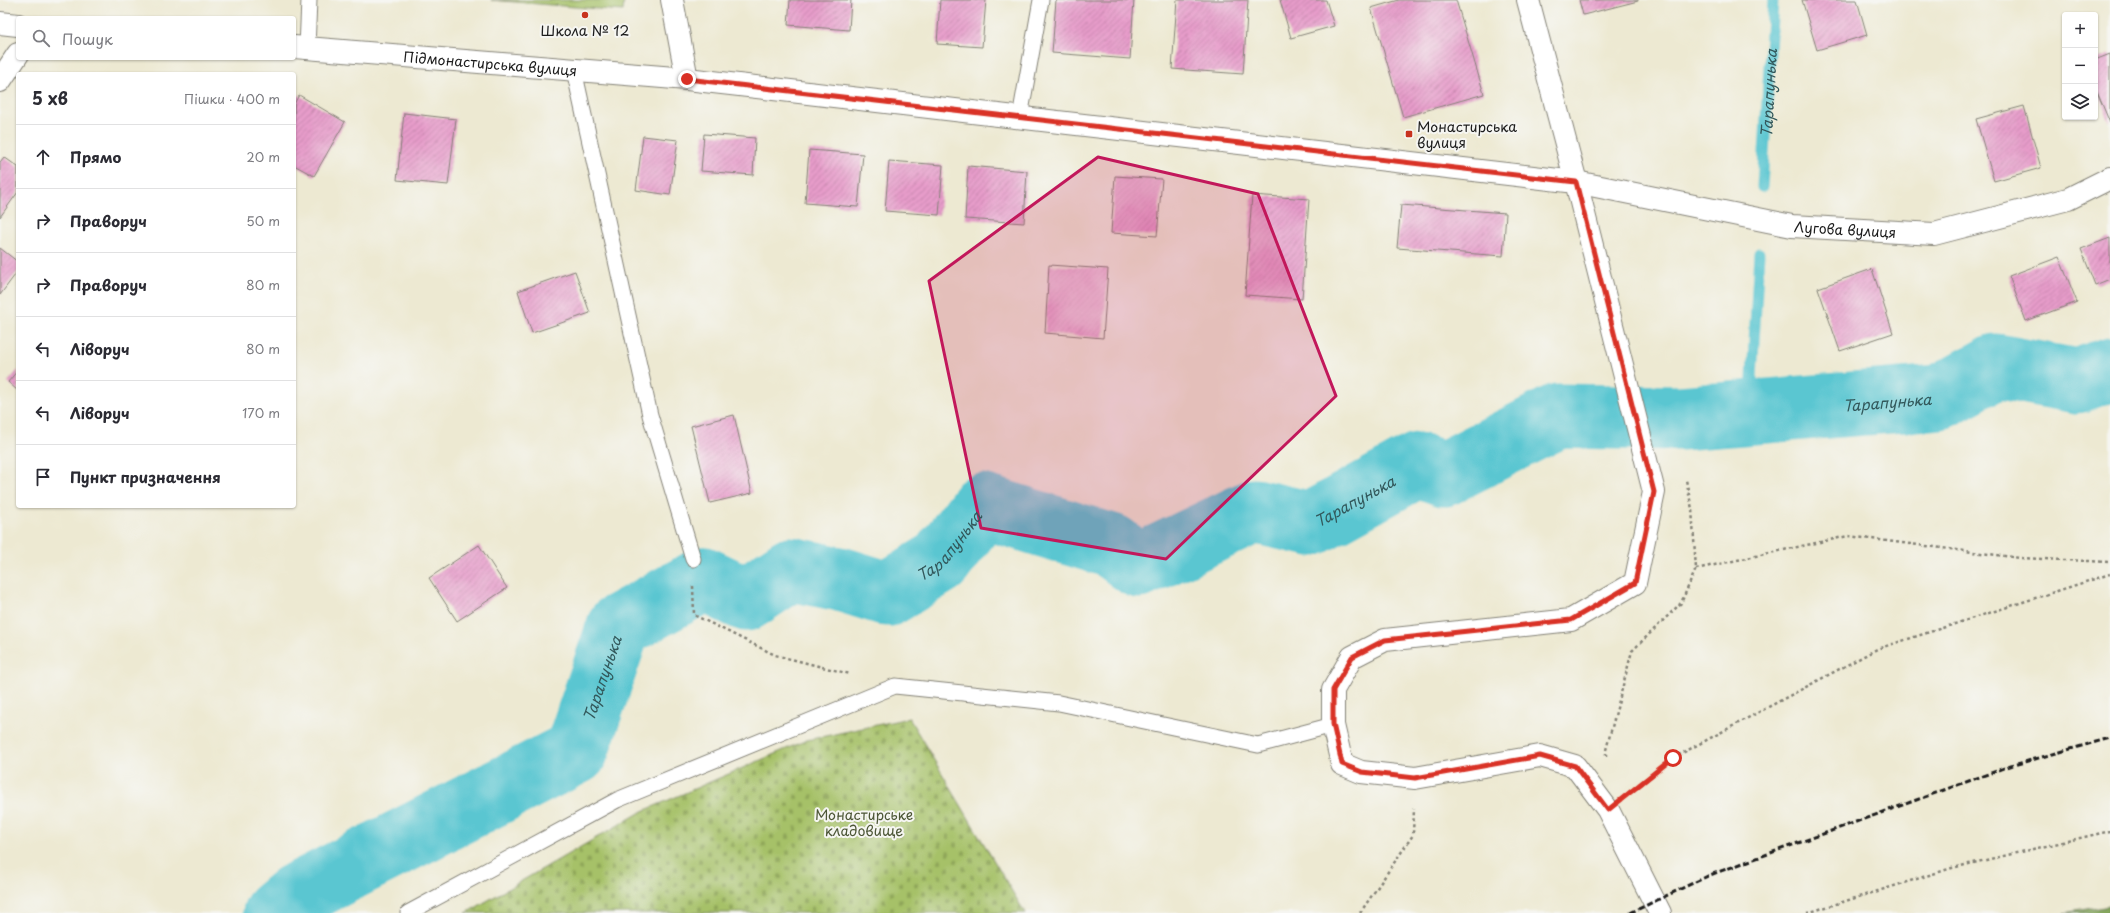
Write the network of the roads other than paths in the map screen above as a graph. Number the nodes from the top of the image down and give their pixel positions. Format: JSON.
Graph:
{"nodes":[{"id":1,"x":309,"y":0,"type":"edge"},
{"id":2,"x":672,"y":0,"type":"edge"},
{"id":3,"x":1041,"y":0,"type":"edge"},
{"id":4,"x":1528,"y":0,"type":"edge"},
{"id":5,"x":0,"y":23,"type":"edge"},
{"id":6,"x":16,"y":25,"type":"edge"},
{"id":7,"x":300,"y":48,"type":"edge"},
{"id":8,"x":16,"y":57,"type":"edge"},
{"id":9,"x":574,"y":70,"type":"junction"},
{"id":10,"x":687,"y":79,"type":"junction"},
{"id":11,"x":0,"y":81,"type":"edge"},
{"id":12,"x":1020,"y":117,"type":"junction"},
{"id":13,"x":2110,"y":178,"type":"edge"},
{"id":14,"x":1576,"y":182,"type":"junction"},
{"id":15,"x":693,"y":559,"type":"dead end"},
{"id":16,"x":1333,"y":724,"type":"junction"},
{"id":17,"x":408,"y":913,"type":"edge"},
{"id":18,"x":1660,"y":913,"type":"edge"}],
"edges":[{"from":1,"to":7,"type":"lane"},
{"from":2,"to":10,"type":"street"},
{"from":3,"to":12,"type":"lane"},
{"from":4,"to":14,"type":"street"},
{"from":5,"to":6,"type":"street"},
{"from":7,"to":9,"type":"street","name":"Підмонастирська вулиця"},
{"from":8,"to":11,"type":"street"},
{"from":9,"to":10,"type":"street","name":"Підмонастирська вулиця"},
{"from":9,"to":15,"type":"lane"},
{"from":10,"to":12,"type":"street","name":"Підмонастирська вулиця"},
{"from":12,"to":14,"type":"street","name":"Підмонастирська вулиця"},
{"from":13,"to":14,"type":"street","name":"Лугова вулиця"},
{"from":14,"to":16,"type":"street"},
{"from":16,"to":17,"type":"lane"},
{"from":16,"to":18,"type":"street"}]}
